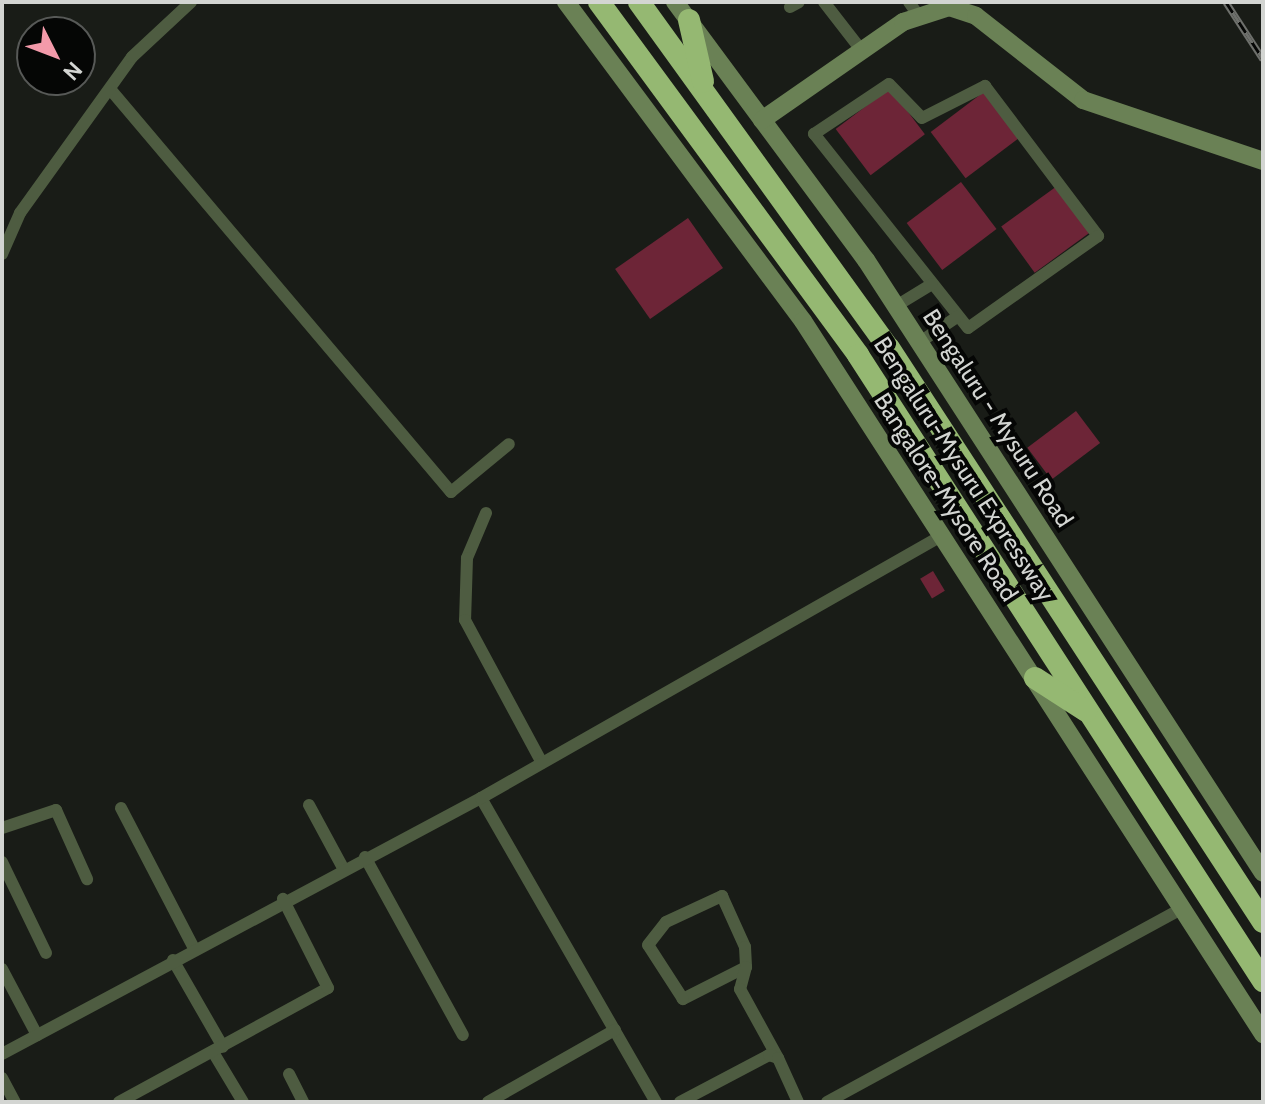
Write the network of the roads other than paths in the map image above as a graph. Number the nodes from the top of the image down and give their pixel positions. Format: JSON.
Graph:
{"nodes":[{"id":1,"x":191,"y":2,"type":"edge"},
{"id":2,"x":566,"y":2,"type":"edge"},
{"id":3,"x":599,"y":2,"type":"edge"},
{"id":4,"x":639,"y":2,"type":"edge"},
{"id":5,"x":824,"y":2,"type":"edge"},
{"id":6,"x":914,"y":8,"type":"edge"},
{"id":7,"x":682,"y":11,"type":"edge"},
{"id":8,"x":862,"y":51,"type":"junction"},
{"id":9,"x":110,"y":89,"type":"junction"},
{"id":10,"x":706,"y":91,"type":"junction"},
{"id":11,"x":762,"y":120,"type":"junction"},
{"id":12,"x":1263,"y":161,"type":"edge"},
{"id":13,"x":2,"y":254,"type":"edge"},
{"id":14,"x":932,"y":284,"type":"junction"},
{"id":15,"x":896,"y":306,"type":"junction"},
{"id":16,"x":957,"y":317,"type":"junction"},
{"id":17,"x":920,"y":342,"type":"junction"},
{"id":18,"x":509,"y":444,"type":"dead end"},
{"id":19,"x":486,"y":513,"type":"dead end"},
{"id":20,"x":941,"y":536,"type":"junction"},
{"id":21,"x":1035,"y":678,"type":"junction"},
{"id":22,"x":1094,"y":716,"type":"junction"},
{"id":23,"x":542,"y":763,"type":"junction"},
{"id":24,"x":481,"y":798,"type":"junction"},
{"id":25,"x":309,"y":805,"type":"dead end"},
{"id":26,"x":121,"y":808,"type":"dead end"},
{"id":27,"x":2,"y":828,"type":"edge"},
{"id":28,"x":365,"y":857,"type":"junction"},
{"id":29,"x":2,"y":862,"type":"edge"},
{"id":30,"x":343,"y":868,"type":"junction"},
{"id":31,"x":1263,"y":873,"type":"edge"},
{"id":32,"x":87,"y":879,"type":"dead end"},
{"id":33,"x":283,"y":899,"type":"junction"},
{"id":34,"x":1183,"y":908,"type":"junction"},
{"id":35,"x":1263,"y":922,"type":"edge"},
{"id":36,"x":194,"y":948,"type":"junction"},
{"id":37,"x":46,"y":953,"type":"dead end"},
{"id":38,"x":173,"y":960,"type":"junction"},
{"id":39,"x":746,"y":967,"type":"junction"},
{"id":40,"x":2,"y":969,"type":"edge"},
{"id":41,"x":1263,"y":981,"type":"edge"},
{"id":42,"x":615,"y":1030,"type":"junction"},
{"id":43,"x":1263,"y":1034,"type":"edge"},
{"id":44,"x":37,"y":1035,"type":"junction"},
{"id":45,"x":463,"y":1035,"type":"dead end"},
{"id":46,"x":218,"y":1049,"type":"junction"},
{"id":47,"x":2,"y":1054,"type":"edge"},
{"id":48,"x":778,"y":1058,"type":"junction"},
{"id":49,"x":289,"y":1074,"type":"dead end"},
{"id":50,"x":2,"y":1078,"type":"edge"},
{"id":51,"x":15,"y":1102,"type":"edge"},
{"id":52,"x":119,"y":1102,"type":"edge"},
{"id":53,"x":243,"y":1102,"type":"edge"},
{"id":54,"x":303,"y":1102,"type":"edge"},
{"id":55,"x":488,"y":1102,"type":"edge"},
{"id":56,"x":656,"y":1102,"type":"edge"},
{"id":57,"x":680,"y":1102,"type":"edge"},
{"id":58,"x":798,"y":1102,"type":"edge"},
{"id":59,"x":827,"y":1102,"type":"edge"}],
"edges":[{"from":1,"to":9,"type":"street"},
{"from":2,"to":20,"type":"street","name":"Bangalore-Mysore Road"},
{"from":3,"to":22,"type":"highway","name":"Bengaluru-Mysuru Expressway"},
{"from":4,"to":10,"type":"highway","name":"Bengaluru-Mysuru Expressway"},
{"from":5,"to":8,"type":"street"},
{"from":6,"to":8,"type":"street"},
{"from":6,"to":12,"type":"street"},
{"from":7,"to":10,"type":"highway"},
{"from":7,"to":11,"type":"street","name":"Bengaluru - Mysuru Road"},
{"from":8,"to":11,"type":"street"},
{"from":9,"to":13,"type":"street"},
{"from":9,"to":18,"type":"street"},
{"from":10,"to":35,"type":"highway","name":"Bengaluru-Mysuru Expressway"},
{"from":11,"to":15,"type":"street","name":"Bengaluru - Mysuru Road"},
{"from":14,"to":15,"type":"street"},
{"from":14,"to":16,"type":"street"},
{"from":14,"to":16,"type":"street"},
{"from":15,"to":17,"type":"street","name":"Bengaluru - Mysuru Road"},
{"from":16,"to":17,"type":"street"},
{"from":17,"to":31,"type":"street","name":"Bengaluru - Mysuru Road"},
{"from":19,"to":23,"type":"street"},
{"from":20,"to":21,"type":"street","name":"Bangalore-Mysore Road"},
{"from":20,"to":23,"type":"street"},
{"from":21,"to":22,"type":"highway"},
{"from":21,"to":34,"type":"street","name":"Bangalore-Mysore Road"},
{"from":22,"to":41,"type":"highway","name":"Bengaluru-Mysuru Expressway"},
{"from":23,"to":24,"type":"street"},
{"from":24,"to":28,"type":"street"},
{"from":24,"to":42,"type":"street"},
{"from":25,"to":30,"type":"street"},
{"from":26,"to":36,"type":"street"},
{"from":27,"to":32,"type":"street"},
{"from":28,"to":30,"type":"street"},
{"from":28,"to":45,"type":"street"},
{"from":29,"to":37,"type":"street"},
{"from":30,"to":33,"type":"street"},
{"from":33,"to":36,"type":"street"},
{"from":33,"to":46,"type":"street"},
{"from":34,"to":43,"type":"street","name":"Bangalore-Mysore Road"},
{"from":34,"to":59,"type":"street"},
{"from":36,"to":38,"type":"street"},
{"from":38,"to":44,"type":"street"},
{"from":38,"to":46,"type":"street"},
{"from":39,"to":39,"type":"street"},
{"from":39,"to":48,"type":"street"},
{"from":40,"to":44,"type":"street"},
{"from":42,"to":55,"type":"street"},
{"from":42,"to":56,"type":"street"},
{"from":44,"to":47,"type":"street"},
{"from":46,"to":52,"type":"street"},
{"from":46,"to":53,"type":"street"},
{"from":48,"to":57,"type":"street"},
{"from":48,"to":58,"type":"street"},
{"from":49,"to":54,"type":"street"},
{"from":50,"to":51,"type":"street"}]}
